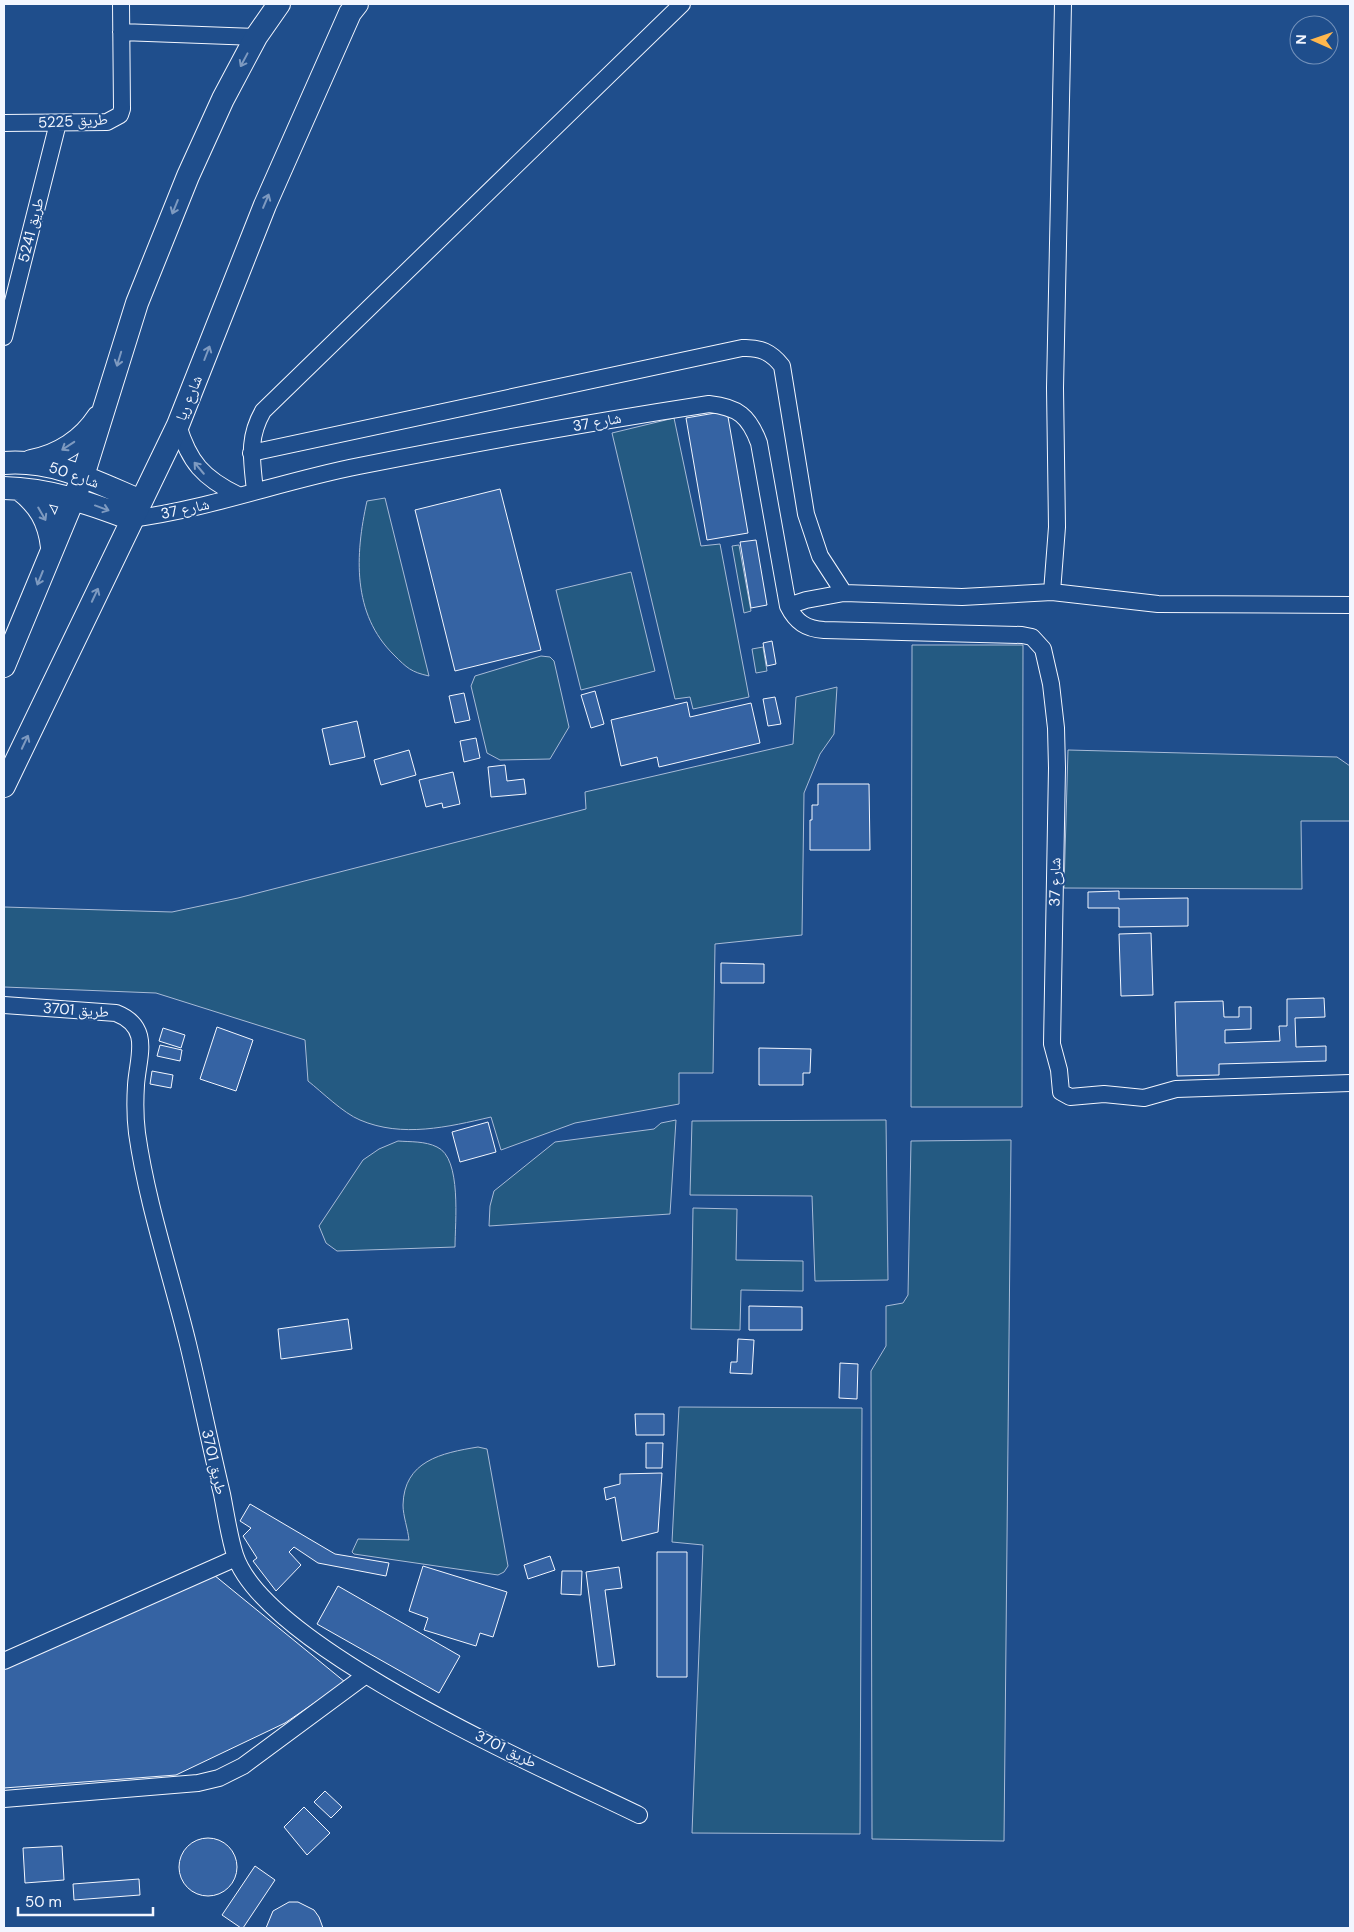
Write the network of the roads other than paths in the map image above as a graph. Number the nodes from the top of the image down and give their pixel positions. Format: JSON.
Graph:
{"nodes":[{"id":1,"x":121,"y":4,"type":"edge"},
{"id":2,"x":357,"y":4,"type":"edge"},
{"id":3,"x":682,"y":4,"type":"edge"},
{"id":4,"x":1063,"y":4,"type":"edge"},
{"id":5,"x":273,"y":8,"type":"edge"},
{"id":6,"x":121,"y":32,"type":"junction"},
{"id":7,"x":256,"y":37,"type":"junction"},
{"id":8,"x":58,"y":122,"type":"junction"},
{"id":9,"x":4,"y":123,"type":"edge"},
{"id":10,"x":4,"y":337,"type":"edge"},
{"id":11,"x":108,"y":396,"type":"junction"},
{"id":12,"x":178,"y":425,"type":"junction"},
{"id":13,"x":251,"y":453,"type":"junction"},
{"id":14,"x":14,"y":462,"type":"edge"},
{"id":15,"x":83,"y":476,"type":"junction"},
{"id":16,"x":11,"y":488,"type":"edge"},
{"id":17,"x":256,"y":491,"type":"junction"},
{"id":18,"x":238,"y":495,"type":"junction"},
{"id":19,"x":74,"y":498,"type":"junction"},
{"id":20,"x":136,"y":510,"type":"junction"},
{"id":21,"x":52,"y":547,"type":"junction"},
{"id":22,"x":1052,"y":592,"type":"junction"},
{"id":23,"x":844,"y":593,"type":"junction"},
{"id":24,"x":1350,"y":605,"type":"edge"},
{"id":25,"x":788,"y":606,"type":"junction"},
{"id":26,"x":4,"y":666,"type":"edge"},
{"id":27,"x":4,"y":786,"type":"edge"},
{"id":28,"x":4,"y":1005,"type":"edge"},
{"id":29,"x":1350,"y":1084,"type":"edge"},
{"id":30,"x":236,"y":1558,"type":"junction"},
{"id":31,"x":4,"y":1661,"type":"edge"},
{"id":32,"x":366,"y":1675,"type":"junction"},
{"id":33,"x":4,"y":1800,"type":"edge"},
{"id":34,"x":639,"y":1815,"type":"dead end"}],
"edges":[{"from":1,"to":6,"type":"street","name":"طريق 5225"},
{"from":12,"to":2,"type":"main road","name":"شارع ريا","one_way":true},
{"from":3,"to":13,"type":"street"},
{"from":4,"to":22,"type":"street"},
{"from":5,"to":7,"type":"main road"},
{"from":6,"to":7,"type":"street"},
{"from":6,"to":8,"type":"street","name":"طريق 5225"},
{"from":7,"to":11,"type":"main road","one_way":true},
{"from":8,"to":9,"type":"street","name":"طريق 5225"},
{"from":8,"to":10,"type":"street","name":"طريق 5241"},
{"from":11,"to":14,"type":"main road","one_way":true},
{"from":11,"to":15,"type":"main road"},
{"from":18,"to":12,"type":"street","name":"شارع 37","one_way":true},
{"from":12,"to":20,"type":"main road","name":"شارع ريا"},
{"from":13,"to":17,"type":"street"},
{"from":13,"to":23,"type":"street"},
{"from":14,"to":15,"type":"main road","name":"شارع 50"},
{"from":15,"to":19,"type":"main road"},
{"from":15,"to":20,"type":"main road","name":"شارع 50"},
{"from":16,"to":19,"type":"main road","name":"شارع 50"},
{"from":16,"to":21,"type":"main road","one_way":true},
{"from":17,"to":18,"type":"street","name":"شارع 37"},
{"from":17,"to":25,"type":"street","name":"شارع 37"},
{"from":18,"to":20,"type":"street","name":"شارع 37"},
{"from":19,"to":20,"type":"main road","name":"شارع 50","one_way":true},
{"from":19,"to":21,"type":"main road"},
{"from":27,"to":20,"type":"main road","name":"شارع ريا","one_way":true},
{"from":21,"to":26,"type":"main road","one_way":true},
{"from":22,"to":23,"type":"street"},
{"from":22,"to":24,"type":"street"},
{"from":23,"to":25,"type":"street"},
{"from":25,"to":29,"type":"street","name":"شارع 37"},
{"from":28,"to":30,"type":"street","name":"طريق 3701"},
{"from":30,"to":31,"type":"street"},
{"from":30,"to":32,"type":"street","name":"طريق 3701"},
{"from":32,"to":33,"type":"street"},
{"from":32,"to":34,"type":"street","name":"طريق 3701"}]}
